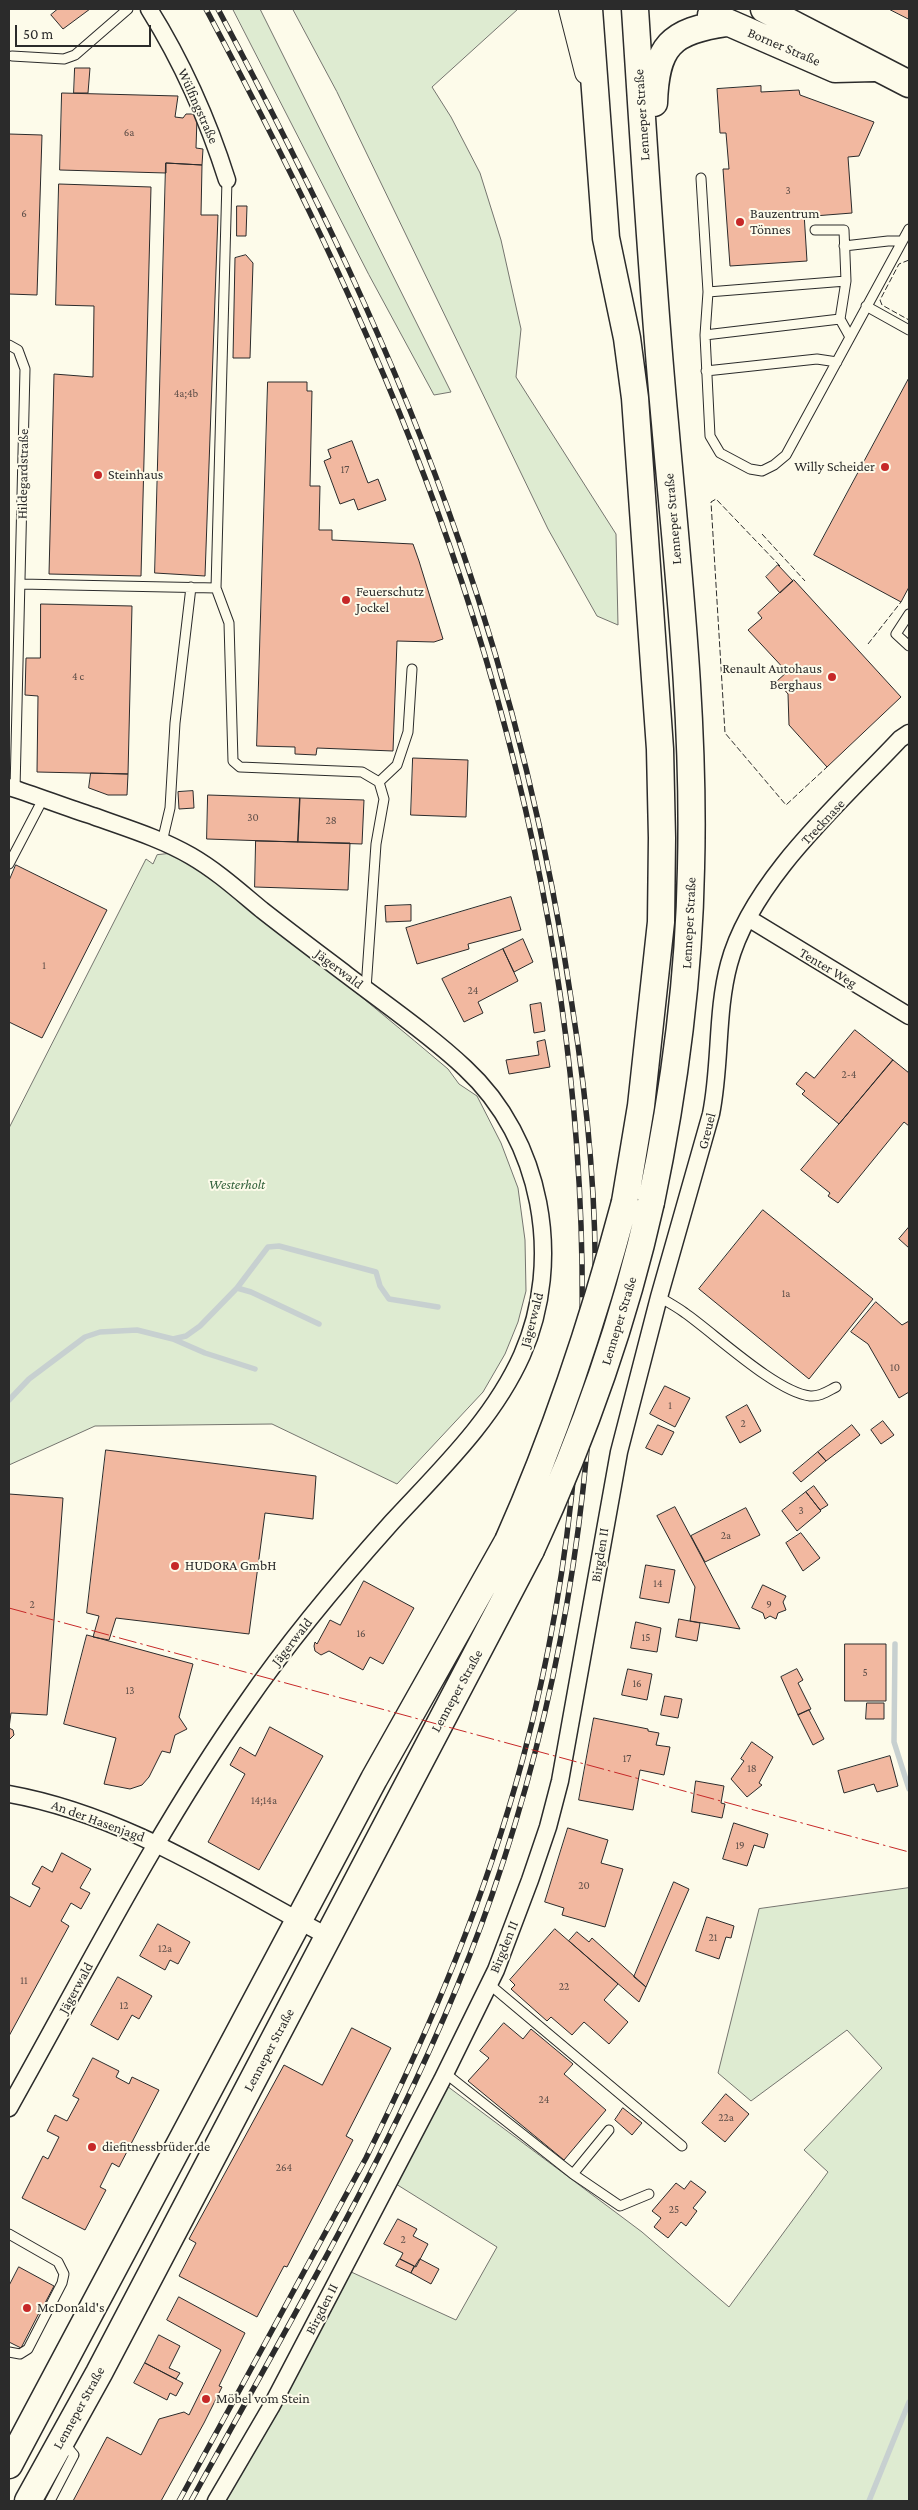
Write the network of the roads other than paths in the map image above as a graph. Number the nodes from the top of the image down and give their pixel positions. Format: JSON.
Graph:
{"nodes":[{"id":1,"x":128,"y":9,"type":"edge"},
{"id":2,"x":149,"y":9,"type":"edge"},
{"id":3,"x":571,"y":9,"type":"edge"},
{"id":4,"x":589,"y":9,"type":"edge"},
{"id":5,"x":635,"y":9,"type":"edge"},
{"id":6,"x":699,"y":9,"type":"edge"},
{"id":7,"x":769,"y":11,"type":"edge"},
{"id":8,"x":726,"y":23,"type":"junction"},
{"id":9,"x":12,"y":56,"type":"dead end"},
{"id":10,"x":874,"y":68,"type":"junction"},
{"id":11,"x":909,"y":84,"type":"edge"},
{"id":12,"x":595,"y":98,"type":"junction"},
{"id":13,"x":701,"y":178,"type":"dead end"},
{"id":14,"x":227,"y":180,"type":"joint"},
{"id":15,"x":647,"y":188,"type":"junction"},
{"id":16,"x":909,"y":229,"type":"edge"},
{"id":17,"x":815,"y":230,"type":"dead end"},
{"id":18,"x":902,"y":241,"type":"junction"},
{"id":19,"x":844,"y":246,"type":"junction"},
{"id":20,"x":846,"y":281,"type":"junction"},
{"id":21,"x":708,"y":292,"type":"junction"},
{"id":22,"x":866,"y":306,"type":"junction"},
{"id":23,"x":840,"y":320,"type":"junction"},
{"id":24,"x":909,"y":330,"type":"edge"},
{"id":25,"x":705,"y":335,"type":"junction"},
{"id":26,"x":850,"y":337,"type":"junction"},
{"id":27,"x":9,"y":345,"type":"edge"},
{"id":28,"x":837,"y":362,"type":"junction"},
{"id":29,"x":706,"y":371,"type":"junction"},
{"id":30,"x":20,"y":584,"type":"junction"},
{"id":31,"x":191,"y":587,"type":"junction"},
{"id":32,"x":216,"y":588,"type":"junction"},
{"id":33,"x":909,"y":614,"type":"edge"},
{"id":34,"x":909,"y":646,"type":"edge"},
{"id":35,"x":412,"y":669,"type":"dead end"},
{"id":36,"x":909,"y":733,"type":"edge"},
{"id":37,"x":379,"y":782,"type":"junction"},
{"id":38,"x":12,"y":788,"type":"edge"},
{"id":39,"x":43,"y":799,"type":"junction"},
{"id":40,"x":165,"y":843,"type":"junction"},
{"id":41,"x":9,"y":864,"type":"edge"},
{"id":42,"x":748,"y":918,"type":"junction"},
{"id":43,"x":366,"y":990,"type":"junction"},
{"id":44,"x":909,"y":1016,"type":"edge"},
{"id":45,"x":659,"y":1297,"type":"junction"},
{"id":46,"x":647,"y":1341,"type":"joint"},
{"id":47,"x":836,"y":1387,"type":"dead end"},
{"id":48,"x":519,"y":1546,"type":"junction"},
{"id":49,"x":9,"y":1794,"type":"edge"},
{"id":50,"x":158,"y":1843,"type":"junction"},
{"id":51,"x":299,"y":1921,"type":"junction"},
{"id":52,"x":329,"y":1937,"type":"junction"},
{"id":53,"x":489,"y":1984,"type":"junction"},
{"id":54,"x":445,"y":2073,"type":"junction"},
{"id":55,"x":9,"y":2108,"type":"edge"},
{"id":56,"x":609,"y":2130,"type":"dead end"},
{"id":57,"x":682,"y":2146,"type":"dead end"},
{"id":58,"x":573,"y":2174,"type":"junction"},
{"id":59,"x":649,"y":2194,"type":"dead end"},
{"id":60,"x":9,"y":2234,"type":"edge"},
{"id":61,"x":9,"y":2352,"type":"edge"},
{"id":62,"x":62,"y":2440,"type":"junction"},
{"id":63,"x":9,"y":2465,"type":"edge"},
{"id":64,"x":28,"y":2501,"type":"edge"},
{"id":65,"x":50,"y":2501,"type":"edge"},
{"id":66,"x":216,"y":2501,"type":"edge"}],
"edges":[{"from":1,"to":9,"type":"lane"},
{"from":2,"to":14,"type":"street","name":"Wülfingstraße"},
{"from":3,"to":12,"type":"street"},
{"from":4,"to":12,"type":"main road","name":"Lenneper Straße"},
{"from":5,"to":15,"type":"main road","name":"Lenneper Straße"},
{"from":6,"to":8,"type":"main road","name":"Borner Straße"},
{"from":7,"to":10,"type":"main road","name":"Borner Straße"},
{"from":8,"to":10,"type":"main road","name":"Borner Straße"},
{"from":8,"to":15,"type":"main road"},
{"from":10,"to":11,"type":"main road","name":"Borner Straße"},
{"from":12,"to":48,"type":"main road","name":"Lenneper Straße","bridge":true},
{"from":13,"to":21,"type":"lane"},
{"from":14,"to":32,"type":"lane"},
{"from":15,"to":48,"type":"main road","name":"Lenneper Straße","bridge":true},
{"from":16,"to":18,"type":"lane"},
{"from":17,"to":19,"type":"lane"},
{"from":18,"to":19,"type":"lane"},
{"from":18,"to":22,"type":"lane"},
{"from":19,"to":20,"type":"lane"},
{"from":20,"to":21,"type":"lane"},
{"from":20,"to":23,"type":"lane"},
{"from":21,"to":25,"type":"lane"},
{"from":22,"to":24,"type":"lane"},
{"from":22,"to":26,"type":"lane"},
{"from":23,"to":25,"type":"lane"},
{"from":23,"to":26,"type":"lane"},
{"from":25,"to":29,"type":"lane"},
{"from":26,"to":28,"type":"lane"},
{"from":27,"to":30,"type":"lane","name":"Hildegardstraße"},
{"from":28,"to":29,"type":"lane"},
{"from":28,"to":29,"type":"lane"},
{"from":30,"to":31,"type":"lane"},
{"from":30,"to":38,"type":"lane","name":"Hildegardstraße"},
{"from":31,"to":32,"type":"lane"},
{"from":31,"to":40,"type":"lane"},
{"from":32,"to":37,"type":"lane"},
{"from":33,"to":34,"type":"lane"},
{"from":35,"to":37,"type":"lane"},
{"from":36,"to":42,"type":"street","name":"Trecknase"},
{"from":37,"to":43,"type":"lane"},
{"from":38,"to":39,"type":"street","name":"Hildegardstraße"},
{"from":39,"to":40,"type":"street","name":"Hildegardstraße"},
{"from":39,"to":41,"type":"lane"},
{"from":40,"to":43,"type":"street","name":"Jägerwald"},
{"from":42,"to":44,"type":"street","name":"Tenter Weg"},
{"from":42,"to":45,"type":"street","name":"Greuel"},
{"from":43,"to":50,"type":"street","name":"Jägerwald"},
{"from":45,"to":46,"type":"street","name":"Greuel"},
{"from":45,"to":47,"type":"lane"},
{"from":46,"to":53,"type":"street","name":"Birgden II"},
{"from":48,"to":51,"type":"main road","name":"Lenneper Straße"},
{"from":48,"to":52,"type":"main road","name":"Lenneper Straße"},
{"from":49,"to":50,"type":"street","name":"An der Hasenjagd"},
{"from":50,"to":51,"type":"street"},
{"from":50,"to":55,"type":"street","name":"Jägerwald"},
{"from":51,"to":52,"type":"street"},
{"from":51,"to":63,"type":"main road","name":"Lenneper Straße"},
{"from":52,"to":62,"type":"main road","name":"Lenneper Straße"},
{"from":53,"to":54,"type":"street","name":"Birgden II"},
{"from":53,"to":57,"type":"lane"},
{"from":54,"to":58,"type":"lane"},
{"from":54,"to":66,"type":"street","name":"Birgden II"},
{"from":56,"to":58,"type":"lane"},
{"from":58,"to":59,"type":"lane"},
{"from":60,"to":61,"type":"lane"},
{"from":62,"to":64,"type":"main road","name":"Lenneper Straße"},
{"from":62,"to":65,"type":"lane"}]}
